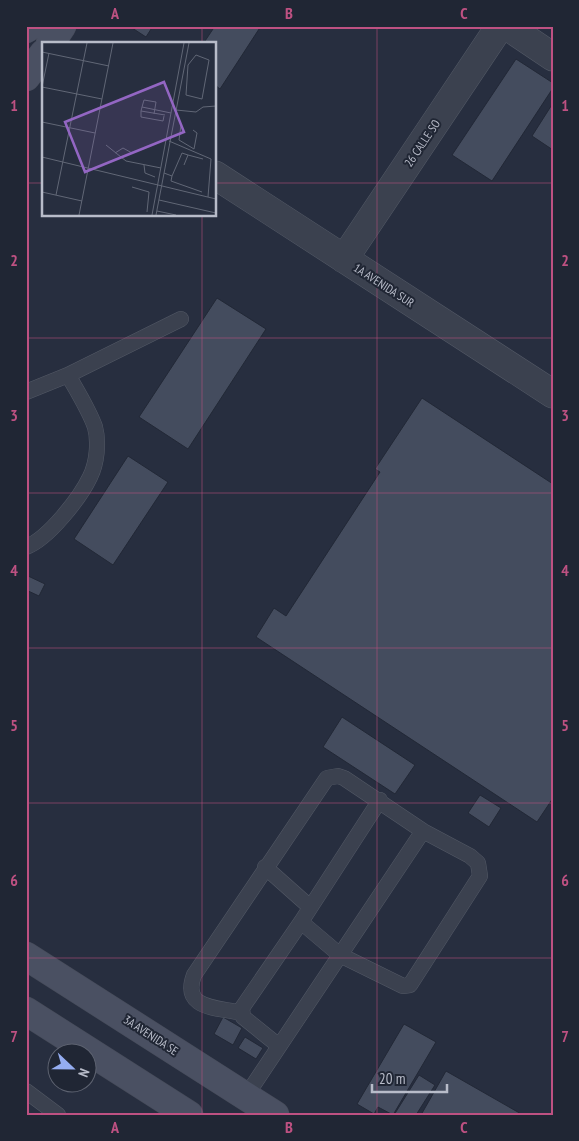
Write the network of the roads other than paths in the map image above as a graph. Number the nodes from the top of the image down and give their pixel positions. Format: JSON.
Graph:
{"nodes":[{"id":1,"x":30,"y":26,"type":"edge"},
{"id":2,"x":62,"y":26,"type":"edge"},
{"id":3,"x":500,"y":26,"type":"edge"},
{"id":4,"x":508,"y":26,"type":"edge"},
{"id":5,"x":26,"y":29,"type":"edge"},
{"id":6,"x":50,"y":42,"type":"edge"},
{"id":7,"x":553,"y":56,"type":"edge"},
{"id":8,"x":216,"y":176,"type":"edge"},
{"id":9,"x":344,"y":259,"type":"junction"},
{"id":10,"x":181,"y":319,"type":"dead end"},
{"id":11,"x":68,"y":375,"type":"junction"},
{"id":12,"x":26,"y":392,"type":"edge"},
{"id":13,"x":553,"y":394,"type":"edge"},
{"id":14,"x":26,"y":547,"type":"edge"},
{"id":15,"x":380,"y":800,"type":"junction"},
{"id":16,"x":423,"y":831,"type":"junction"},
{"id":17,"x":265,"y":867,"type":"junction"},
{"id":18,"x":310,"y":907,"type":"junction"},
{"id":19,"x":301,"y":922,"type":"junction"},
{"id":20,"x":340,"y":956,"type":"junction"},
{"id":21,"x":32,"y":961,"type":"edge"},
{"id":22,"x":26,"y":1011,"type":"edge"},
{"id":23,"x":240,"y":1013,"type":"junction"},
{"id":24,"x":279,"y":1046,"type":"junction"},
{"id":25,"x":26,"y":1091,"type":"edge"},
{"id":26,"x":246,"y":1096,"type":"junction"},
{"id":27,"x":58,"y":1115,"type":"edge"},
{"id":28,"x":189,"y":1115,"type":"edge"},
{"id":29,"x":275,"y":1115,"type":"edge"}],
"edges":[{"from":1,"to":5,"type":"main road"},
{"from":2,"to":6,"type":"main road"},
{"from":3,"to":9,"type":"street","name":"26 CALLE SO"},
{"from":4,"to":7,"type":"street"},
{"from":8,"to":9,"type":"street","name":"1A AVENIDA SUR"},
{"from":9,"to":13,"type":"street","name":"1A AVENIDA SUR"},
{"from":10,"to":11,"type":"lane"},
{"from":11,"to":12,"type":"lane"},
{"from":11,"to":14,"type":"lane"},
{"from":15,"to":16,"type":"lane"},
{"from":15,"to":17,"type":"lane"},
{"from":15,"to":18,"type":"lane"},
{"from":16,"to":20,"type":"lane"},
{"from":16,"to":20,"type":"lane"},
{"from":17,"to":18,"type":"lane"},
{"from":17,"to":23,"type":"lane"},
{"from":18,"to":19,"type":"lane"},
{"from":19,"to":20,"type":"lane"},
{"from":19,"to":23,"type":"lane"},
{"from":20,"to":24,"type":"lane"},
{"from":21,"to":26,"type":"main road","name":"3A AVENIDA SE"},
{"from":22,"to":28,"type":"main road"},
{"from":23,"to":24,"type":"lane"},
{"from":24,"to":26,"type":"lane"},
{"from":25,"to":27,"type":"lane"},
{"from":26,"to":29,"type":"main road","name":"3A AVENIDA SE"}]}
